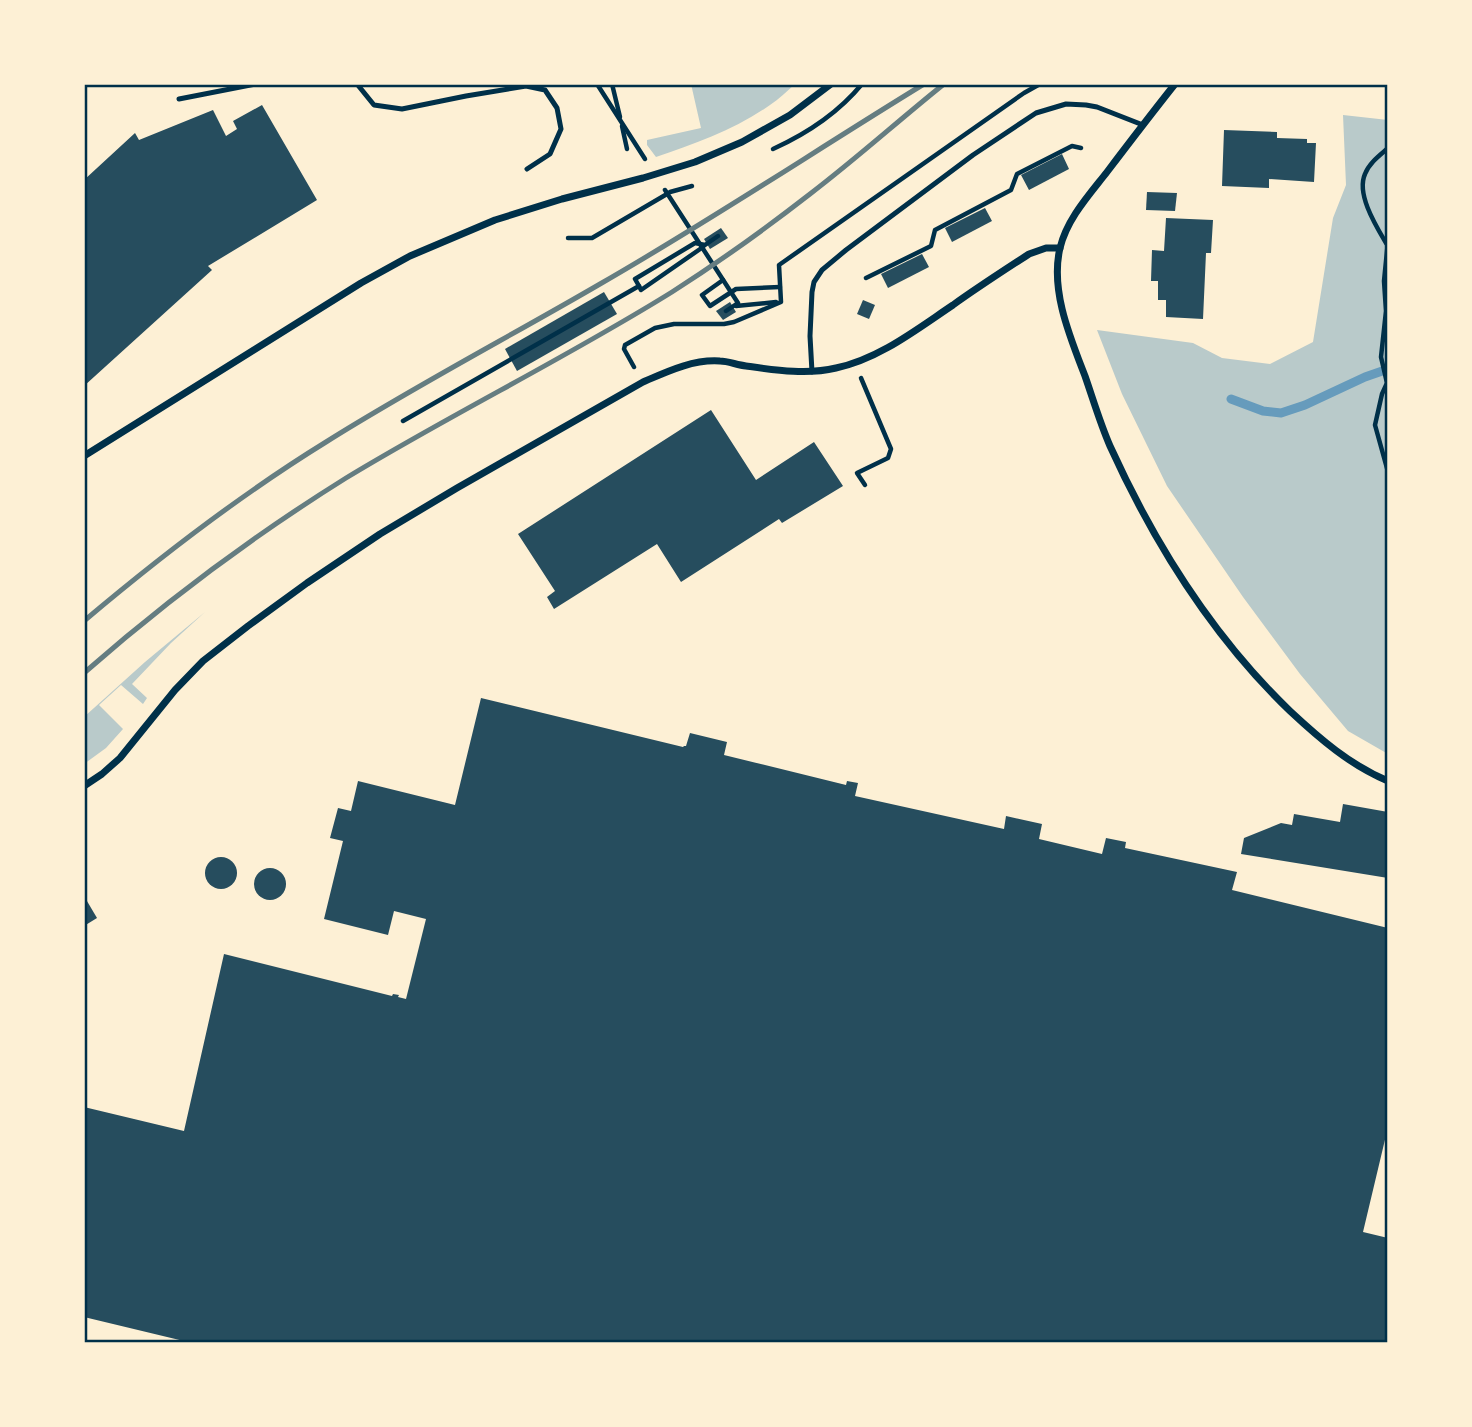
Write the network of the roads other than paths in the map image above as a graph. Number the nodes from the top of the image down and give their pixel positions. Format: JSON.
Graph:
{"nodes":[{"id":1,"x":256,"y":84,"type":"edge"},
{"id":2,"x":357,"y":84,"type":"edge"},
{"id":3,"x":831,"y":84,"type":"edge"},
{"id":4,"x":1175,"y":84,"type":"edge"},
{"id":5,"x":179,"y":99,"type":"dead end"},
{"id":6,"x":1143,"y":125,"type":"junction"},
{"id":7,"x":527,"y":169,"type":"dead end"},
{"id":8,"x":1060,"y":248,"type":"junction"},
{"id":9,"x":812,"y":372,"type":"junction"},
{"id":10,"x":84,"y":456,"type":"edge"},
{"id":11,"x":1388,"y":781,"type":"edge"},
{"id":12,"x":84,"y":786,"type":"edge"}],
"edges":[{"from":1,"to":5,"type":"lane"},
{"from":2,"to":7,"type":"lane"},
{"from":3,"to":10,"type":"street"},
{"from":4,"to":6,"type":"street"},
{"from":6,"to":8,"type":"street"},
{"from":6,"to":9,"type":"lane"},
{"from":8,"to":9,"type":"street"},
{"from":8,"to":11,"type":"street"},
{"from":9,"to":12,"type":"street"}]}
